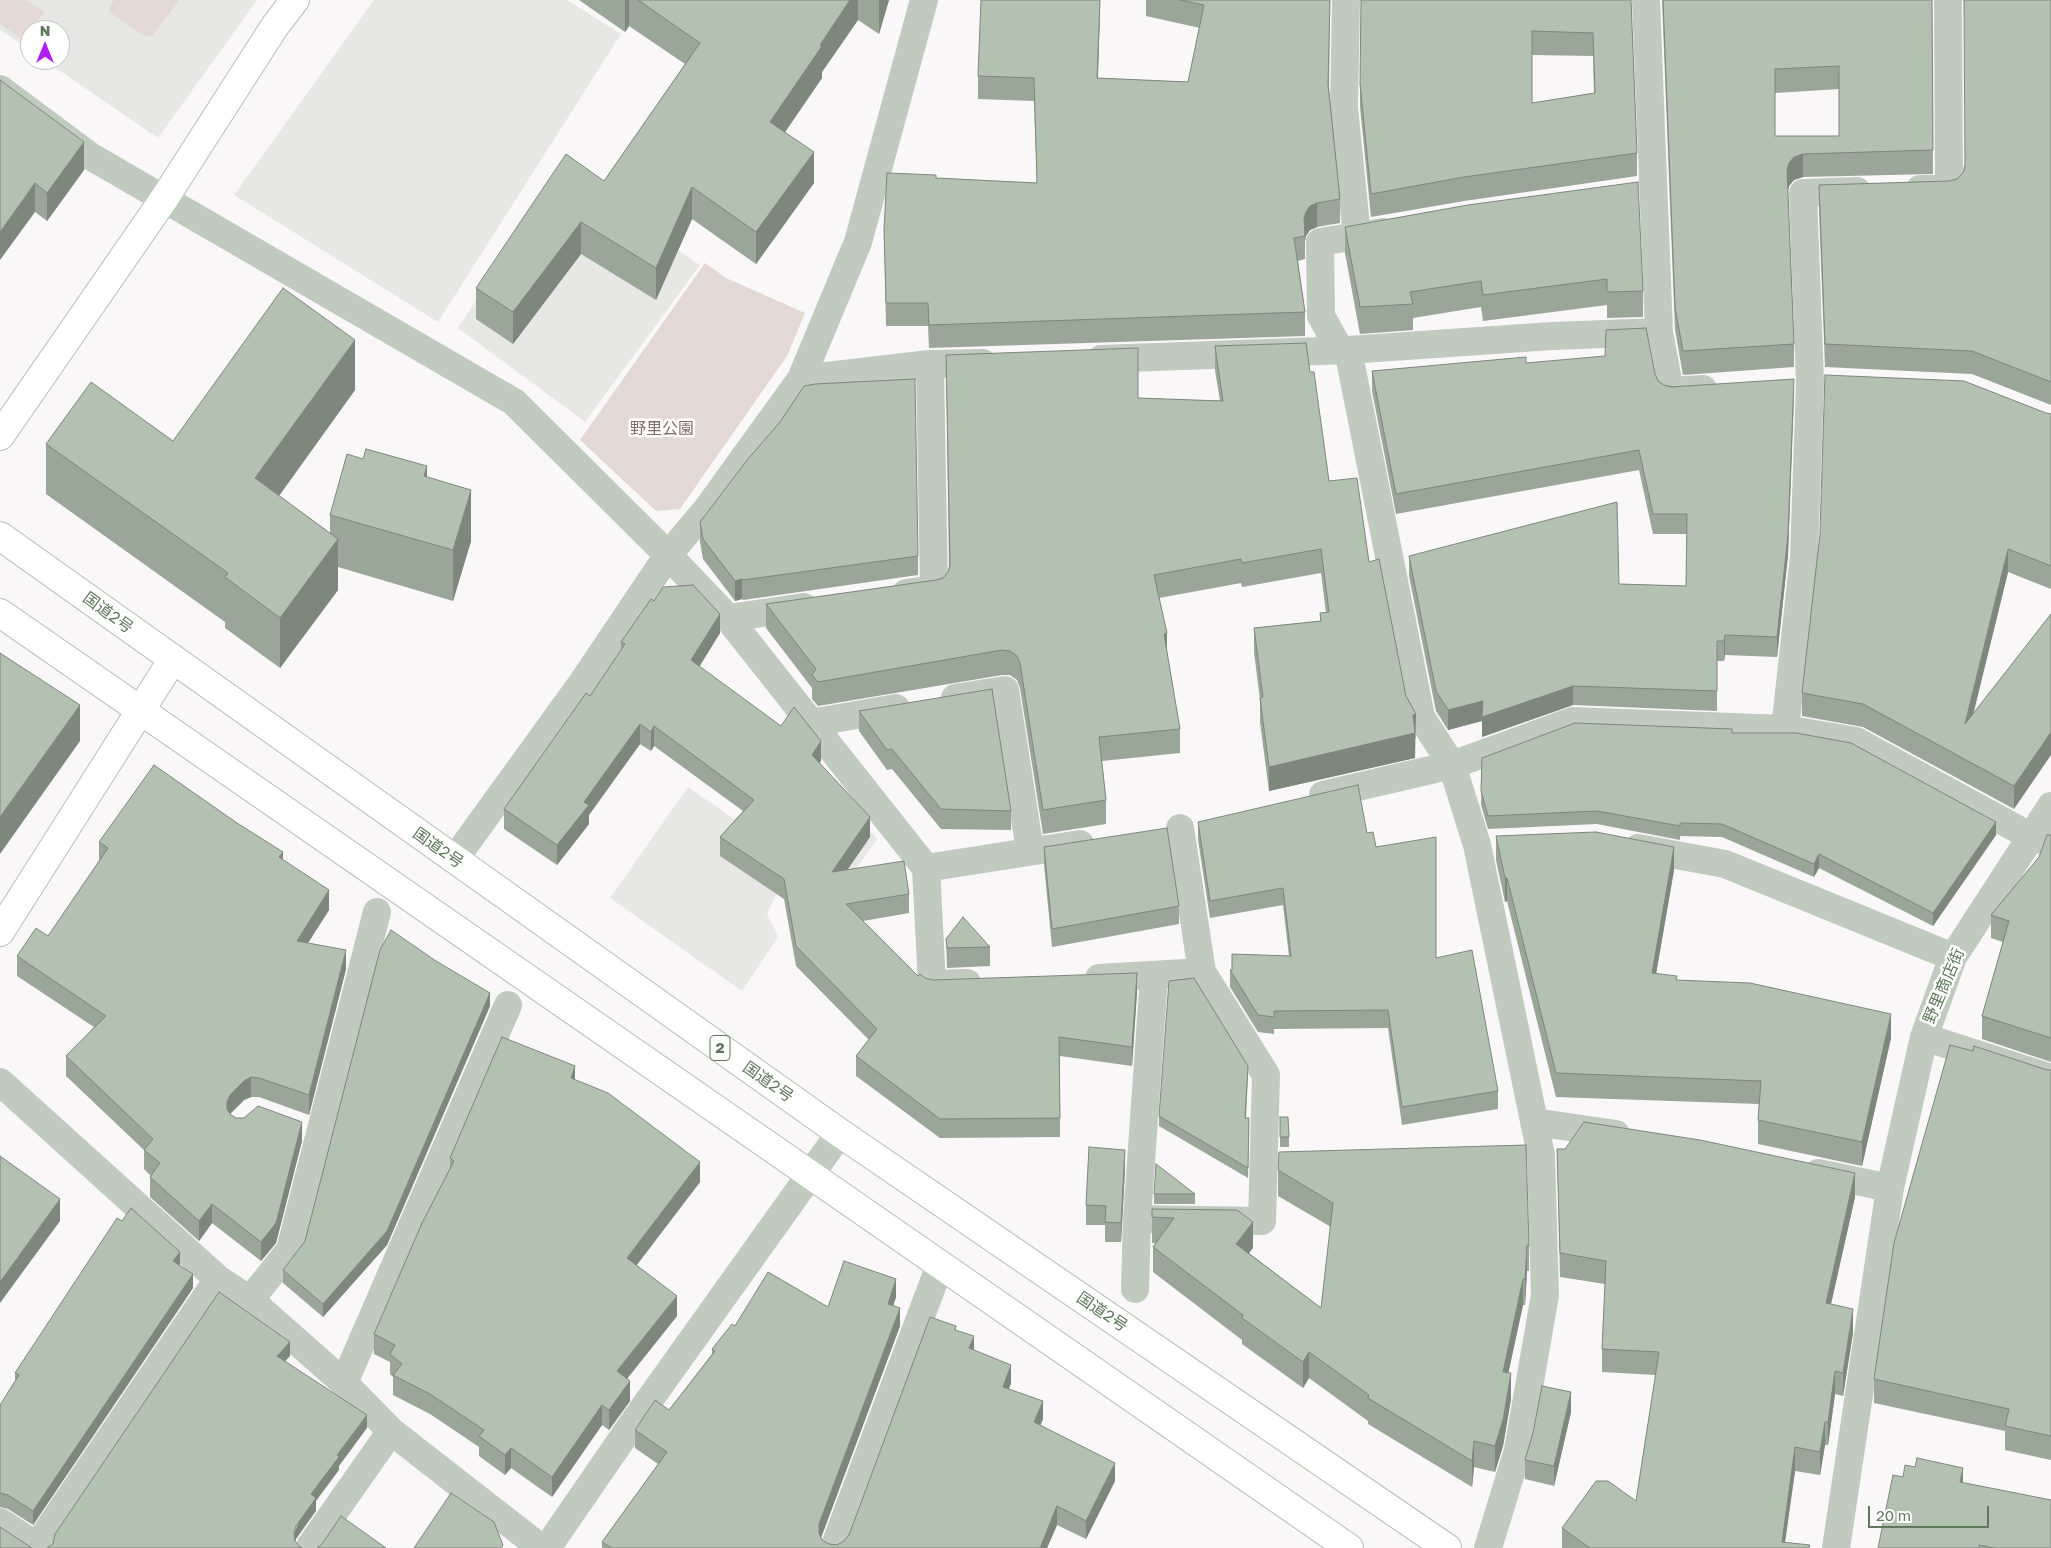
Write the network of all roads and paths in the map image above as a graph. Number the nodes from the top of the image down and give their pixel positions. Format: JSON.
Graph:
{"nodes":[{"id":1,"x":295,"y":0,"type":"edge"},
{"id":2,"x":924,"y":0,"type":"edge"},
{"id":3,"x":1346,"y":0,"type":"edge"},
{"id":4,"x":1646,"y":0,"type":"edge"},
{"id":5,"x":1948,"y":0,"type":"edge"},
{"id":6,"x":0,"y":89,"type":"edge"},
{"id":7,"x":164,"y":199,"type":"junction"},
{"id":8,"x":1412,"y":226,"type":"edge"},
{"id":9,"x":1357,"y":236,"type":"junction"},
{"id":10,"x":1659,"y":332,"type":"junction"},
{"id":11,"x":1344,"y":350,"type":"junction"},
{"id":12,"x":1077,"y":360,"type":"edge"},
{"id":13,"x":1009,"y":362,"type":"edge"},
{"id":14,"x":930,"y":364,"type":"junction"},
{"id":15,"x":801,"y":378,"type":"junction"},
{"id":16,"x":1800,"y":382,"type":"junction"},
{"id":17,"x":1839,"y":383,"type":"edge"},
{"id":18,"x":1730,"y":387,"type":"edge"},
{"id":19,"x":0,"y":436,"type":"edge"},
{"id":20,"x":0,"y":536,"type":"edge"},
{"id":21,"x":668,"y":555,"type":"junction"},
{"id":22,"x":885,"y":596,"type":"edge"},
{"id":23,"x":826,"y":604,"type":"edge"},
{"id":24,"x":0,"y":613,"type":"edge"},
{"id":25,"x":728,"y":618,"type":"junction"},
{"id":26,"x":173,"y":659,"type":"junction"},
{"id":27,"x":141,"y":712,"type":"junction"},
{"id":28,"x":811,"y":722,"type":"junction"},
{"id":29,"x":1785,"y":729,"type":"junction"},
{"id":30,"x":1452,"y":765,"type":"junction"},
{"id":31,"x":1297,"y":801,"type":"edge"},
{"id":32,"x":2051,"y":806,"type":"edge"},
{"id":33,"x":1152,"y":832,"type":"edge"},
{"id":34,"x":1105,"y":840,"type":"edge"},
{"id":35,"x":2040,"y":840,"type":"edge"},
{"id":36,"x":1505,"y":844,"type":"edge"},
{"id":37,"x":1616,"y":844,"type":"edge"},
{"id":38,"x":1477,"y":845,"type":"junction"},
{"id":39,"x":1030,"y":851,"type":"junction"},
{"id":40,"x":454,"y":860,"type":"junction"},
{"id":41,"x":926,"y":868,"type":"junction"},
{"id":42,"x":377,"y":912,"type":"dead end"},
{"id":43,"x":0,"y":932,"type":"edge"},
{"id":44,"x":1953,"y":958,"type":"junction"},
{"id":45,"x":1202,"y":972,"type":"junction"},
{"id":46,"x":1154,"y":976,"type":"junction"},
{"id":47,"x":1077,"y":979,"type":"edge"},
{"id":48,"x":990,"y":982,"type":"edge"},
{"id":49,"x":508,"y":1005,"type":"dead end"},
{"id":50,"x":1924,"y":1037,"type":"junction"},
{"id":51,"x":2051,"y":1078,"type":"edge"},
{"id":52,"x":0,"y":1082,"type":"edge"},
{"id":53,"x":1534,"y":1122,"type":"junction"},
{"id":54,"x":840,"y":1133,"type":"junction"},
{"id":55,"x":1637,"y":1138,"type":"edge"},
{"id":56,"x":1796,"y":1168,"type":"edge"},
{"id":57,"x":810,"y":1176,"type":"junction"},
{"id":58,"x":1890,"y":1188,"type":"junction"},
{"id":59,"x":1137,"y":1219,"type":"junction"},
{"id":60,"x":940,"y":1265,"type":"junction"},
{"id":61,"x":218,"y":1278,"type":"junction"},
{"id":62,"x":1135,"y":1289,"type":"dead end"},
{"id":63,"x":250,"y":1300,"type":"junction"},
{"id":64,"x":344,"y":1383,"type":"junction"},
{"id":65,"x":391,"y":1431,"type":"junction"},
{"id":66,"x":0,"y":1522,"type":"edge"},
{"id":67,"x":39,"y":1547,"type":"edge"},
{"id":68,"x":309,"y":1548,"type":"edge"},
{"id":69,"x":541,"y":1548,"type":"edge"},
{"id":70,"x":547,"y":1548,"type":"edge"},
{"id":71,"x":834,"y":1548,"type":"edge"},
{"id":72,"x":1349,"y":1548,"type":"edge"},
{"id":73,"x":1447,"y":1548,"type":"edge"},
{"id":74,"x":1488,"y":1548,"type":"edge"},
{"id":75,"x":1836,"y":1548,"type":"edge"}],
"edges":[{"from":1,"to":7,"type":"main road"},
{"from":2,"to":15,"type":"street"},
{"from":3,"to":9,"type":"street"},
{"from":4,"to":10,"type":"street"},
{"from":5,"to":16,"type":"street"},
{"from":6,"to":7,"type":"street"},
{"from":7,"to":19,"type":"main road"},
{"from":7,"to":21,"type":"street"},
{"from":8,"to":9,"type":"street"},
{"from":9,"to":11,"type":"street"},
{"from":10,"to":11,"type":"street"},
{"from":10,"to":18,"type":"street"},
{"from":11,"to":12,"type":"street"},
{"from":11,"to":30,"type":"street"},
{"from":13,"to":14,"type":"street"},
{"from":14,"to":15,"type":"street"},
{"from":14,"to":22,"type":"street"},
{"from":15,"to":21,"type":"street"},
{"from":16,"to":17,"type":"street"},
{"from":16,"to":29,"type":"street"},
{"from":20,"to":26,"type":"main road","name":"国道2号","number":"2"},
{"from":21,"to":25,"type":"street"},
{"from":21,"to":40,"type":"street"},
{"from":23,"to":25,"type":"street"},
{"from":24,"to":27,"type":"main road"},
{"from":25,"to":28,"type":"street"},
{"from":26,"to":27,"type":"main road"},
{"from":26,"to":40,"type":"main road","name":"国道2号","number":"2"},
{"from":27,"to":43,"type":"main road"},
{"from":27,"to":57,"type":"main road"},
{"from":28,"to":39,"type":"street"},
{"from":28,"to":41,"type":"street"},
{"from":29,"to":30,"type":"street"},
{"from":29,"to":35,"type":"street"},
{"from":30,"to":31,"type":"street"},
{"from":30,"to":38,"type":"street"},
{"from":32,"to":35,"type":"street","name":"野里商店街"},
{"from":33,"to":45,"type":"street"},
{"from":34,"to":39,"type":"street"},
{"from":35,"to":44,"type":"street","name":"野里商店街"},
{"from":36,"to":38,"type":"street"},
{"from":37,"to":44,"type":"street"},
{"from":38,"to":53,"type":"street"},
{"from":39,"to":41,"type":"street"},
{"from":40,"to":54,"type":"main road","name":"国道2号","number":"2"},
{"from":41,"to":48,"type":"street"},
{"from":42,"to":63,"type":"street"},
{"from":44,"to":50,"type":"street","name":"野里商店街"},
{"from":45,"to":46,"type":"street"},
{"from":45,"to":59,"type":"street"},
{"from":46,"to":47,"type":"street"},
{"from":46,"to":59,"type":"street"},
{"from":49,"to":64,"type":"street"},
{"from":50,"to":51,"type":"street"},
{"from":50,"to":58,"type":"street","name":"野里商店街"},
{"from":52,"to":61,"type":"street"},
{"from":53,"to":55,"type":"street"},
{"from":53,"to":74,"type":"street"},
{"from":54,"to":57,"type":"street"},
{"from":54,"to":73,"type":"main road","name":"国道2号","number":"2"},
{"from":56,"to":58,"type":"street"},
{"from":57,"to":60,"type":"main road"},
{"from":57,"to":70,"type":"street"},
{"from":58,"to":75,"type":"street","name":"野里商店街"},
{"from":59,"to":62,"type":"street"},
{"from":60,"to":71,"type":"street"},
{"from":60,"to":72,"type":"main road"},
{"from":61,"to":63,"type":"street"},
{"from":61,"to":67,"type":"street"},
{"from":63,"to":64,"type":"street"},
{"from":64,"to":65,"type":"street"},
{"from":65,"to":68,"type":"street"},
{"from":65,"to":69,"type":"street"},
{"from":66,"to":67,"type":"street"}]}
